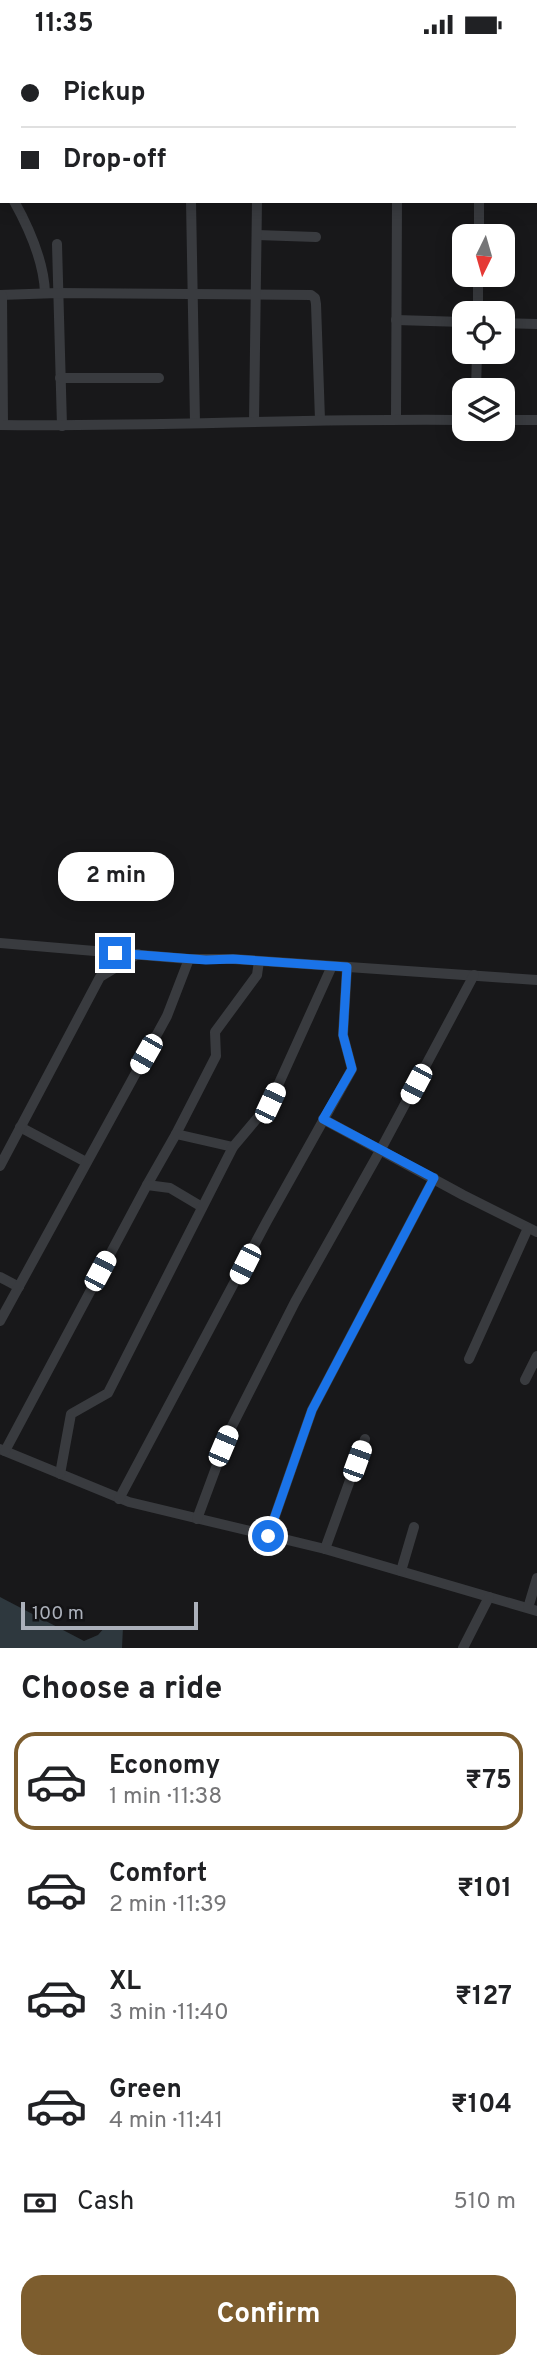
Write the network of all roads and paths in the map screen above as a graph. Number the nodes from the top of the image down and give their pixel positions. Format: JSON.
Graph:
{"nodes":[{"id":1,"x":14,"y":203,"type":"edge"},
{"id":2,"x":191,"y":203,"type":"edge"},
{"id":3,"x":257,"y":203,"type":"edge"},
{"id":4,"x":397,"y":203,"type":"edge"},
{"id":5,"x":479,"y":203,"type":"edge"},
{"id":6,"x":479,"y":224,"type":"edge"},
{"id":7,"x":257,"y":235,"type":"junction"},
{"id":8,"x":316,"y":237,"type":"dead end"},
{"id":9,"x":57,"y":244,"type":"dead end"},
{"id":10,"x":45,"y":293,"type":"junction"},
{"id":11,"x":58,"y":293,"type":"junction"},
{"id":12,"x":193,"y":293,"type":"junction"},
{"id":13,"x":1,"y":295,"type":"edge"},
{"id":14,"x":255,"y":295,"type":"junction"},
{"id":15,"x":396,"y":320,"type":"junction"},
{"id":16,"x":452,"y":322,"type":"edge"},
{"id":17,"x":515,"y":323,"type":"edge"},
{"id":18,"x":537,"y":324,"type":"edge"},
{"id":19,"x":60,"y":378,"type":"junction"},
{"id":20,"x":159,"y":378,"type":"dead end"},
{"id":21,"x":396,"y":419,"type":"junction"},
{"id":22,"x":320,"y":420,"type":"junction"},
{"id":23,"x":452,"y":420,"type":"edge"},
{"id":24,"x":515,"y":420,"type":"edge"},
{"id":25,"x":537,"y":420,"type":"edge"},
{"id":26,"x":254,"y":422,"type":"junction"},
{"id":27,"x":195,"y":423,"type":"junction"},
{"id":28,"x":2,"y":425,"type":"edge"},
{"id":29,"x":62,"y":426,"type":"junction"},
{"id":30,"x":0,"y":943,"type":"edge"},
{"id":31,"x":138,"y":954,"type":"junction"},
{"id":32,"x":189,"y":959,"type":"junction"},
{"id":33,"x":259,"y":961,"type":"junction"},
{"id":34,"x":332,"y":966,"type":"junction"},
{"id":35,"x":347,"y":967,"type":"junction"},
{"id":36,"x":474,"y":975,"type":"junction"},
{"id":37,"x":537,"y":980,"type":"edge"},
{"id":38,"x":323,"y":1119,"type":"junction"},
{"id":39,"x":20,"y":1127,"type":"junction"},
{"id":40,"x":176,"y":1134,"type":"junction"},
{"id":41,"x":233,"y":1147,"type":"junction"},
{"id":42,"x":381,"y":1149,"type":"junction"},
{"id":43,"x":86,"y":1162,"type":"junction"},
{"id":44,"x":0,"y":1166,"type":"edge"},
{"id":45,"x":434,"y":1178,"type":"junction"},
{"id":46,"x":147,"y":1185,"type":"junction"},
{"id":47,"x":202,"y":1207,"type":"junction"},
{"id":48,"x":533,"y":1230,"type":"edge"},
{"id":49,"x":0,"y":1277,"type":"edge"},
{"id":50,"x":19,"y":1287,"type":"junction"},
{"id":51,"x":0,"y":1321,"type":"edge"},
{"id":52,"x":537,"y":1356,"type":"edge"},
{"id":53,"x":469,"y":1359,"type":"dead end"},
{"id":54,"x":526,"y":1380,"type":"dead end"},
{"id":55,"x":365,"y":1439,"type":"dead end"},
{"id":56,"x":2,"y":1450,"type":"edge"},
{"id":57,"x":60,"y":1474,"type":"junction"},
{"id":58,"x":119,"y":1499,"type":"junction"},
{"id":59,"x":197,"y":1518,"type":"junction"},
{"id":60,"x":414,"y":1527,"type":"dead end"},
{"id":61,"x":268,"y":1536,"type":"junction"},
{"id":62,"x":325,"y":1549,"type":"junction"},
{"id":63,"x":401,"y":1571,"type":"junction"},
{"id":64,"x":537,"y":1578,"type":"edge"},
{"id":65,"x":489,"y":1597,"type":"junction"},
{"id":66,"x":532,"y":1609,"type":"edge"},
{"id":67,"x":463,"y":1648,"type":"edge"}],
"edges":[{"from":1,"to":10,"type":"street"},
{"from":2,"to":12,"type":"street"},
{"from":3,"to":7,"type":"street"},
{"from":4,"to":15,"type":"street"},
{"from":5,"to":6,"type":"street"},
{"from":7,"to":8,"type":"street"},
{"from":7,"to":14,"type":"street"},
{"from":9,"to":11,"type":"street"},
{"from":10,"to":11,"type":"street"},
{"from":10,"to":13,"type":"street"},
{"from":11,"to":12,"type":"street"},
{"from":11,"to":19,"type":"street"},
{"from":12,"to":14,"type":"street"},
{"from":12,"to":27,"type":"street"},
{"from":13,"to":28,"type":"street"},
{"from":14,"to":22,"type":"street"},
{"from":14,"to":26,"type":"street"},
{"from":15,"to":16,"type":"street"},
{"from":15,"to":21,"type":"street"},
{"from":17,"to":18,"type":"street"},
{"from":19,"to":20,"type":"street"},
{"from":19,"to":29,"type":"street"},
{"from":21,"to":22,"type":"street"},
{"from":21,"to":23,"type":"street"},
{"from":22,"to":26,"type":"street"},
{"from":24,"to":25,"type":"street"},
{"from":26,"to":27,"type":"street"},
{"from":27,"to":29,"type":"street"},
{"from":28,"to":29,"type":"street"},
{"from":30,"to":31,"type":"street"},
{"from":31,"to":32,"type":"street"},
{"from":31,"to":39,"type":"street"},
{"from":32,"to":33,"type":"street"},
{"from":32,"to":43,"type":"street"},
{"from":33,"to":34,"type":"street"},
{"from":33,"to":40,"type":"street"},
{"from":34,"to":35,"type":"street"},
{"from":34,"to":41,"type":"street"},
{"from":35,"to":36,"type":"street"},
{"from":35,"to":38,"type":"street"},
{"from":36,"to":37,"type":"street"},
{"from":36,"to":42,"type":"street"},
{"from":38,"to":42,"type":"street"},
{"from":38,"to":58,"type":"street"},
{"from":39,"to":43,"type":"street"},
{"from":39,"to":44,"type":"street"},
{"from":40,"to":41,"type":"street"},
{"from":40,"to":46,"type":"street"},
{"from":41,"to":47,"type":"street"},
{"from":42,"to":45,"type":"street"},
{"from":42,"to":59,"type":"street"},
{"from":43,"to":50,"type":"street"},
{"from":45,"to":48,"type":"street"},
{"from":45,"to":61,"type":"street"},
{"from":46,"to":47,"type":"street"},
{"from":46,"to":56,"type":"street"},
{"from":47,"to":57,"type":"street"},
{"from":48,"to":53,"type":"street"},
{"from":49,"to":50,"type":"street"},
{"from":50,"to":51,"type":"street"},
{"from":52,"to":54,"type":"street"},
{"from":55,"to":62,"type":"street"},
{"from":56,"to":57,"type":"street"},
{"from":57,"to":58,"type":"street"},
{"from":58,"to":59,"type":"street"},
{"from":59,"to":61,"type":"street"},
{"from":60,"to":63,"type":"street"},
{"from":61,"to":62,"type":"street"},
{"from":62,"to":63,"type":"street"},
{"from":63,"to":65,"type":"street"},
{"from":64,"to":66,"type":"street"},
{"from":65,"to":66,"type":"street"},
{"from":65,"to":67,"type":"street"}]}
